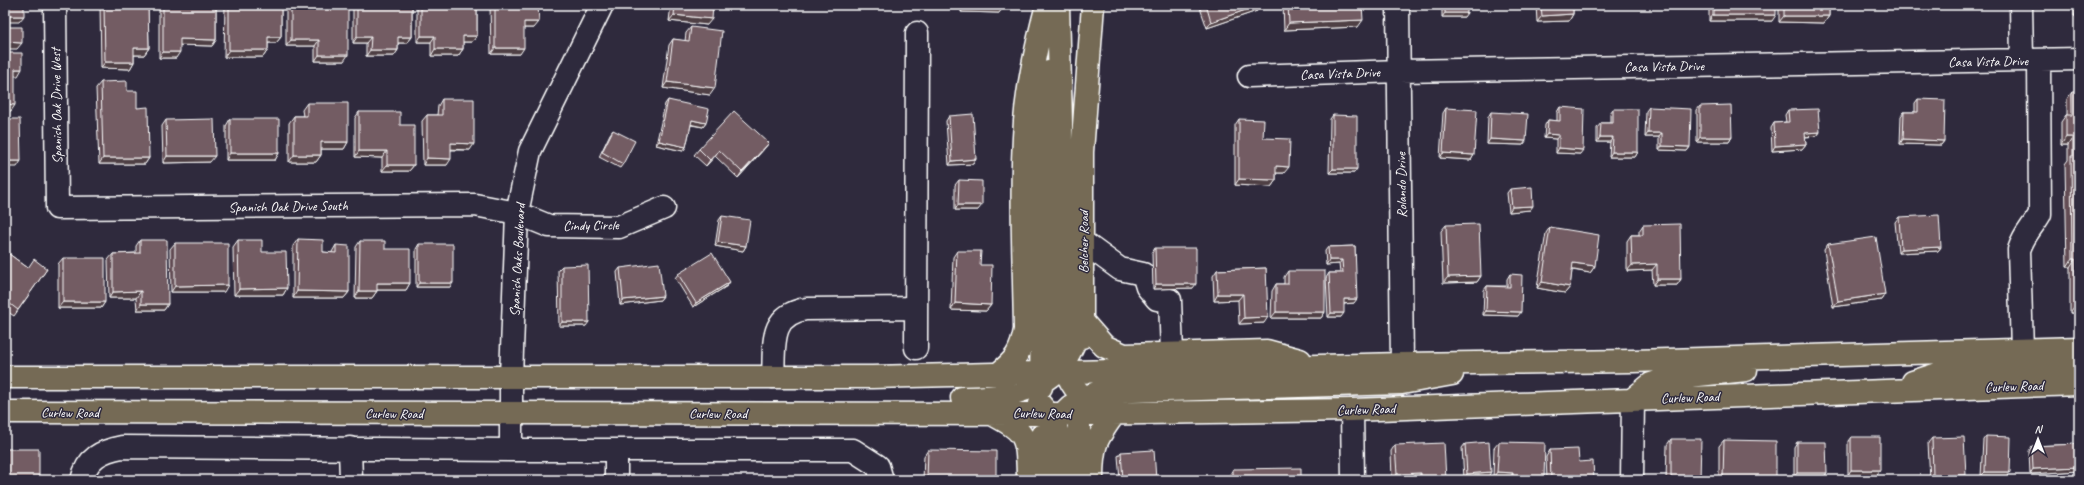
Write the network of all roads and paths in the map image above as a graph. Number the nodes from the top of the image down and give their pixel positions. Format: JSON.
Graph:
{"nodes":[{"id":1,"x":55,"y":5,"type":"edge"},
{"id":2,"x":602,"y":5,"type":"edge"},
{"id":3,"x":1047,"y":5,"type":"edge"},
{"id":4,"x":1054,"y":5,"type":"edge"},
{"id":5,"x":1058,"y":5,"type":"edge"},
{"id":6,"x":1093,"y":5,"type":"edge"},
{"id":7,"x":1398,"y":5,"type":"edge"},
{"id":8,"x":2021,"y":5,"type":"edge"},
{"id":9,"x":916,"y":33,"type":"dead end"},
{"id":10,"x":2079,"y":59,"type":"edge"},
{"id":11,"x":2031,"y":60,"type":"junction"},
{"id":12,"x":1400,"y":71,"type":"junction"},
{"id":13,"x":1249,"y":76,"type":"dead end"},
{"id":14,"x":57,"y":208,"type":"joint"},
{"id":15,"x":664,"y":208,"type":"dead end"},
{"id":16,"x":517,"y":214,"type":"junction"},
{"id":17,"x":1083,"y":242,"type":"junction"},
{"id":18,"x":916,"y":308,"type":"junction"},
{"id":19,"x":1083,"y":322,"type":"junction"},
{"id":20,"x":916,"y":348,"type":"dead end"},
{"id":21,"x":2079,"y":348,"type":"edge"},
{"id":22,"x":2022,"y":350,"type":"junction"},
{"id":23,"x":1928,"y":352,"type":"junction"},
{"id":24,"x":1172,"y":353,"type":"junction"},
{"id":25,"x":1512,"y":362,"type":"junction"},
{"id":26,"x":1402,"y":364,"type":"junction"},
{"id":27,"x":1324,"y":366,"type":"junction"},
{"id":28,"x":2079,"y":368,"type":"edge"},
{"id":29,"x":998,"y":374,"type":"junction"},
{"id":30,"x":5,"y":377,"type":"edge"},
{"id":31,"x":511,"y":377,"type":"junction"},
{"id":32,"x":774,"y":377,"type":"junction"},
{"id":33,"x":2079,"y":384,"type":"edge"},
{"id":34,"x":1885,"y":390,"type":"junction"},
{"id":35,"x":1059,"y":394,"type":"junction"},
{"id":36,"x":1633,"y":399,"type":"junction"},
{"id":37,"x":1352,"y":410,"type":"junction"},
{"id":38,"x":5,"y":412,"type":"edge"},
{"id":39,"x":511,"y":412,"type":"junction"},
{"id":40,"x":714,"y":413,"type":"junction"},
{"id":41,"x":988,"y":413,"type":"junction"},
{"id":42,"x":1115,"y":413,"type":"junction"},
{"id":43,"x":350,"y":448,"type":"junction"},
{"id":44,"x":511,"y":450,"type":"junction"},
{"id":45,"x":616,"y":450,"type":"junction"},
{"id":46,"x":880,"y":473,"type":"edge"},
{"id":47,"x":82,"y":480,"type":"edge"},
{"id":48,"x":351,"y":480,"type":"edge"},
{"id":49,"x":616,"y":480,"type":"edge"},
{"id":50,"x":1028,"y":480,"type":"edge"},
{"id":51,"x":1042,"y":480,"type":"edge"},
{"id":52,"x":1064,"y":480,"type":"edge"},
{"id":53,"x":1079,"y":480,"type":"edge"},
{"id":54,"x":1092,"y":480,"type":"edge"},
{"id":55,"x":1353,"y":480,"type":"edge"},
{"id":56,"x":1632,"y":480,"type":"edge"}],
"edges":[{"from":1,"to":14,"type":"street","name":"Spanish Oak Drive West"},
{"from":2,"to":16,"type":"street","name":"Spanish Oaks Boulevard"},
{"from":3,"to":29,"type":"main road"},
{"from":4,"to":35,"type":"main road","name":"Belcher Road"},
{"from":5,"to":35,"type":"main road"},
{"from":6,"to":17,"type":"main road","name":"Belcher Road"},
{"from":7,"to":12,"type":"street","name":"Rolando Drive"},
{"from":8,"to":11,"type":"street"},
{"from":9,"to":18,"type":"street"},
{"from":10,"to":11,"type":"street","name":"Casa Vista Drive"},
{"from":11,"to":12,"type":"street","name":"Casa Vista Drive"},
{"from":11,"to":22,"type":"street"},
{"from":12,"to":13,"type":"street","name":"Casa Vista Drive"},
{"from":12,"to":26,"type":"street","name":"Rolando Drive"},
{"from":14,"to":16,"type":"street","name":"Spanish Oak Drive South"},
{"from":15,"to":16,"type":"street","name":"Cindy Circle"},
{"from":16,"to":31,"type":"street","name":"Spanish Oaks Boulevard"},
{"from":17,"to":19,"type":"main road","name":"Belcher Road"},
{"from":17,"to":24,"type":"street"},
{"from":18,"to":20,"type":"street"},
{"from":18,"to":32,"type":"street"},
{"from":19,"to":24,"type":"main road"},
{"from":19,"to":35,"type":"main road","name":"Belcher Road"},
{"from":21,"to":22,"type":"main road","name":"Curlew Road"},
{"from":22,"to":23,"type":"main road","name":"Curlew Road"},
{"from":23,"to":25,"type":"main road","name":"Curlew Road"},
{"from":23,"to":36,"type":"main road"},
{"from":24,"to":27,"type":"main road"},
{"from":25,"to":26,"type":"main road","name":"Curlew Road"},
{"from":25,"to":35,"type":"main road"},
{"from":26,"to":27,"type":"main road","name":"Curlew Road"},
{"from":27,"to":35,"type":"main road","name":"Curlew Road"},
{"from":28,"to":34,"type":"main road"},
{"from":29,"to":32,"type":"main road","name":"Curlew Road"},
{"from":29,"to":35,"type":"main road","name":"Curlew Road"},
{"from":30,"to":31,"type":"main road","name":"Curlew Road"},
{"from":31,"to":32,"type":"main road","name":"Curlew Road"},
{"from":31,"to":39,"type":"street","name":"Spanish Oaks Boulevard"},
{"from":33,"to":34,"type":"main road","name":"Curlew Road"},
{"from":34,"to":36,"type":"main road","name":"Curlew Road"},
{"from":35,"to":40,"type":"main road"},
{"from":35,"to":41,"type":"main road","name":"Curlew Road"},
{"from":35,"to":42,"type":"main road","name":"Curlew Road"},
{"from":35,"to":51,"type":"main road","name":"Belcher Road"},
{"from":35,"to":52,"type":"main road"},
{"from":35,"to":53,"type":"main road","name":"Belcher Road"},
{"from":36,"to":37,"type":"main road","name":"Curlew Road"},
{"from":36,"to":56,"type":"street"},
{"from":37,"to":42,"type":"main road","name":"Curlew Road"},
{"from":37,"to":55,"type":"street"},
{"from":38,"to":39,"type":"main road","name":"Curlew Road"},
{"from":39,"to":40,"type":"main road","name":"Curlew Road"},
{"from":39,"to":44,"type":"street","name":"Spanish Oaks Boulevard"},
{"from":40,"to":41,"type":"main road","name":"Curlew Road"},
{"from":41,"to":50,"type":"main road"},
{"from":42,"to":54,"type":"main road"},
{"from":43,"to":44,"type":"street"},
{"from":43,"to":47,"type":"street"},
{"from":43,"to":48,"type":"street"},
{"from":44,"to":45,"type":"street"},
{"from":45,"to":46,"type":"street"},
{"from":45,"to":49,"type":"street"}]}
